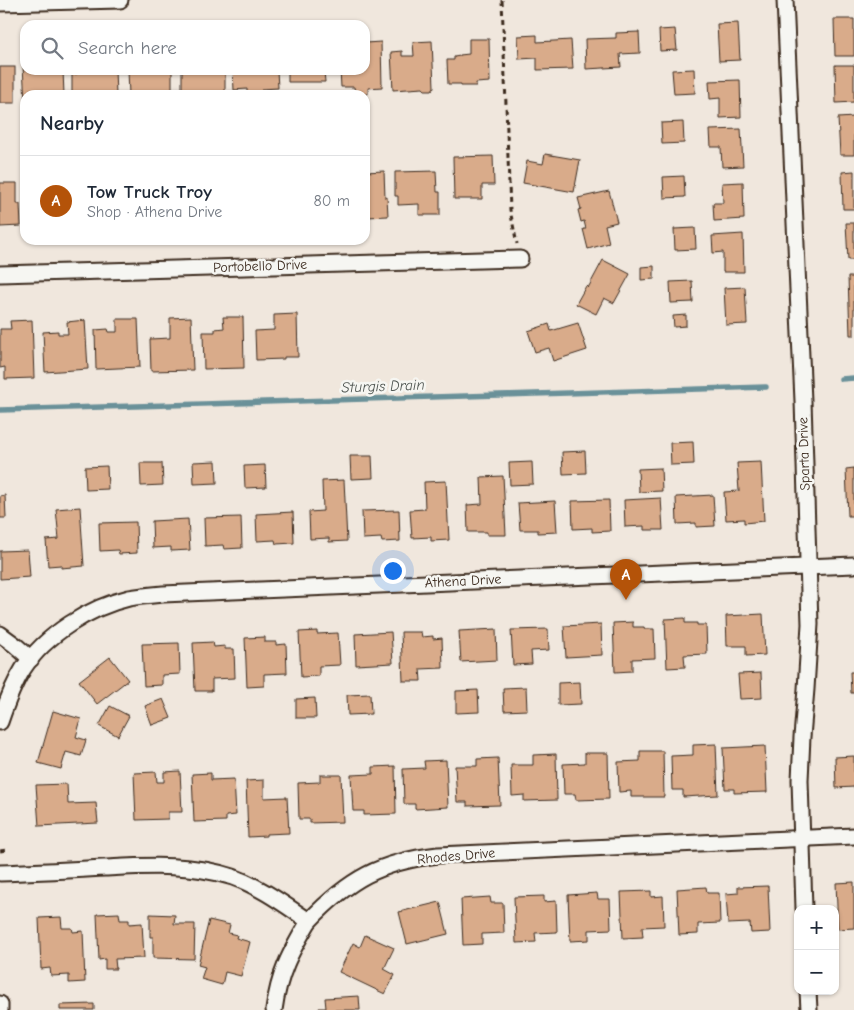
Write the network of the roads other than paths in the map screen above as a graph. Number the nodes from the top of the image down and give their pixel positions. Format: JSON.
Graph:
{"nodes":[{"id":1,"x":120,"y":0,"type":"edge"},
{"id":2,"x":785,"y":0,"type":"edge"},
{"id":3,"x":0,"y":4,"type":"edge"},
{"id":4,"x":520,"y":259,"type":"road end"},
{"id":5,"x":0,"y":274,"type":"edge"},
{"id":6,"x":854,"y":565,"type":"edge"},
{"id":7,"x":807,"y":566,"type":"junction"},
{"id":8,"x":0,"y":634,"type":"edge"},
{"id":9,"x":31,"y":659,"type":"junction"},
{"id":10,"x":0,"y":722,"type":"edge"},
{"id":11,"x":854,"y":836,"type":"edge"},
{"id":12,"x":802,"y":839,"type":"junction"},
{"id":13,"x":0,"y":873,"type":"edge"},
{"id":14,"x":804,"y":905,"type":"edge"},
{"id":15,"x":309,"y":921,"type":"junction"},
{"id":16,"x":808,"y":995,"type":"edge"},
{"id":17,"x":0,"y":1004,"type":"edge"},
{"id":18,"x":0,"y":1010,"type":"edge"},
{"id":19,"x":274,"y":1010,"type":"edge"},
{"id":20,"x":809,"y":1010,"type":"edge"}],
"edges":[{"from":1,"to":3,"type":"street"},
{"from":2,"to":7,"type":"street","name":"Sparta Drive"},
{"from":4,"to":5,"type":"street","name":"Portobello Drive"},
{"from":6,"to":7,"type":"street","name":"Athena Drive"},
{"from":7,"to":9,"type":"street","name":"Athena Drive"},
{"from":7,"to":12,"type":"street","name":"Sparta Drive"},
{"from":8,"to":9,"type":"street"},
{"from":9,"to":10,"type":"street","name":"Athena Drive"},
{"from":11,"to":12,"type":"street","name":"Rhodes Drive"},
{"from":12,"to":14,"type":"street","name":"Sparta Drive"},
{"from":12,"to":15,"type":"street","name":"Rhodes Drive"},
{"from":13,"to":15,"type":"street"},
{"from":15,"to":19,"type":"street","name":"Rhodes Drive"},
{"from":16,"to":20,"type":"street"},
{"from":17,"to":18,"type":"street"}]}
